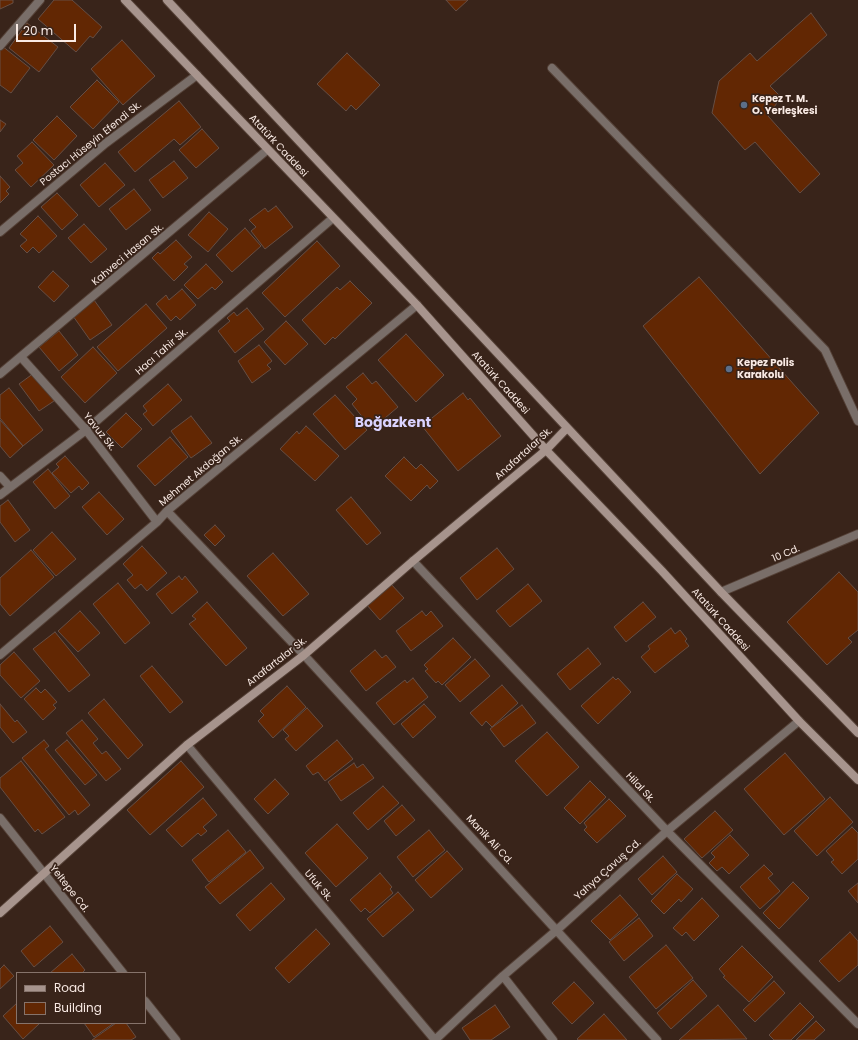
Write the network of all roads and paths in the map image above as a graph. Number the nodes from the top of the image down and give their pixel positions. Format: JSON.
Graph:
{"nodes":[{"id":1,"x":40,"y":0,"type":"edge"},
{"id":2,"x":125,"y":0,"type":"edge"},
{"id":3,"x":166,"y":0,"type":"edge"},
{"id":4,"x":0,"y":46,"type":"edge"},
{"id":5,"x":552,"y":68,"type":"dead end"},
{"id":6,"x":197,"y":75,"type":"junction"},
{"id":7,"x":268,"y":150,"type":"junction"},
{"id":8,"x":333,"y":218,"type":"junction"},
{"id":9,"x":0,"y":232,"type":"edge"},
{"id":10,"x":416,"y":305,"type":"junction"},
{"id":11,"x":21,"y":357,"type":"junction"},
{"id":12,"x":0,"y":374,"type":"edge"},
{"id":13,"x":858,"y":421,"type":"edge"},
{"id":14,"x":567,"y":428,"type":"junction"},
{"id":15,"x":86,"y":430,"type":"junction"},
{"id":16,"x":546,"y":450,"type":"junction"},
{"id":17,"x":0,"y":476,"type":"edge"},
{"id":18,"x":10,"y":487,"type":"junction"},
{"id":19,"x":0,"y":495,"type":"edge"},
{"id":20,"x":167,"y":511,"type":"junction"},
{"id":21,"x":157,"y":522,"type":"junction"},
{"id":22,"x":858,"y":534,"type":"edge"},
{"id":23,"x":413,"y":561,"type":"junction"},
{"id":24,"x":721,"y":592,"type":"junction"},
{"id":25,"x":0,"y":655,"type":"edge"},
{"id":26,"x":304,"y":655,"type":"junction"},
{"id":27,"x":799,"y":721,"type":"junction"},
{"id":28,"x":858,"y":733,"type":"edge"},
{"id":29,"x":187,"y":745,"type":"junction"},
{"id":30,"x":858,"y":780,"type":"edge"},
{"id":31,"x":0,"y":818,"type":"edge"},
{"id":32,"x":667,"y":831,"type":"junction"},
{"id":33,"x":44,"y":873,"type":"junction"},
{"id":34,"x":0,"y":913,"type":"edge"},
{"id":35,"x":558,"y":929,"type":"junction"},
{"id":36,"x":122,"y":972,"type":"edge"},
{"id":37,"x":503,"y":976,"type":"junction"},
{"id":38,"x":146,"y":1002,"type":"edge"},
{"id":39,"x":858,"y":1024,"type":"edge"},
{"id":40,"x":176,"y":1040,"type":"edge"},
{"id":41,"x":435,"y":1040,"type":"edge"},
{"id":42,"x":553,"y":1040,"type":"edge"},
{"id":43,"x":657,"y":1040,"type":"edge"}],
"edges":[{"from":1,"to":4,"type":"street"},
{"from":2,"to":6,"type":"main road","name":"Atatürk Caddesi"},
{"from":3,"to":14,"type":"main road","name":"Atatürk Caddesi"},
{"from":5,"to":13,"type":"street"},
{"from":6,"to":7,"type":"main road","name":"Atatürk Caddesi"},
{"from":6,"to":9,"type":"street","name":"Postacı Hüseyin Efendi Sk."},
{"from":7,"to":8,"type":"main road","name":"Atatürk Caddesi"},
{"from":7,"to":11,"type":"street","name":"Kahveci Hasan Sk."},
{"from":8,"to":10,"type":"main road","name":"Atatürk Caddesi"},
{"from":8,"to":15,"type":"street","name":"Hacı Tahir Sk."},
{"from":10,"to":16,"type":"main road","name":"Atatürk Caddesi"},
{"from":10,"to":20,"type":"street","name":"Mehmet Akdoğan Sk."},
{"from":11,"to":12,"type":"street","name":"Kahveci Hasan Sk."},
{"from":11,"to":15,"type":"street","name":"Yavuz Sk."},
{"from":14,"to":16,"type":"main road","name":"Anafartalar Sk."},
{"from":14,"to":24,"type":"main road","name":"Atatürk Caddesi"},
{"from":15,"to":18,"type":"street","name":"Hacı Tahir Sk."},
{"from":15,"to":21,"type":"street","name":"Yavuz Sk."},
{"from":16,"to":23,"type":"main road","name":"Anafartalar Sk."},
{"from":16,"to":27,"type":"main road","name":"Atatürk Caddesi"},
{"from":17,"to":18,"type":"street"},
{"from":18,"to":19,"type":"street","name":"Hacı Tahir Sk."},
{"from":20,"to":21,"type":"street","name":"Mehmet Akdoğan Sk."},
{"from":20,"to":26,"type":"street","name":"Manik Ali Cd."},
{"from":21,"to":25,"type":"street","name":"Mehmet Akdoğan Sk."},
{"from":22,"to":24,"type":"street","name":"10 Cd."},
{"from":23,"to":26,"type":"main road","name":"Anafartalar Sk."},
{"from":23,"to":32,"type":"street","name":"Hilal Sk."},
{"from":24,"to":28,"type":"main road","name":"Atatürk Caddesi"},
{"from":26,"to":29,"type":"main road","name":"Anafartalar Sk."},
{"from":26,"to":35,"type":"street","name":"Manik Ali Cd."},
{"from":27,"to":30,"type":"main road","name":"Atatürk Caddesi"},
{"from":27,"to":32,"type":"street","name":"Yahya Çavuş Cd."},
{"from":29,"to":33,"type":"main road","name":"Anafartalar Sk."},
{"from":29,"to":41,"type":"street","name":"Ufuk Sk."},
{"from":31,"to":33,"type":"street","name":"Yeltepe Cd."},
{"from":32,"to":35,"type":"street","name":"Yahya Çavuş Cd."},
{"from":32,"to":39,"type":"street","name":"Hilal Sk."},
{"from":33,"to":34,"type":"main road","name":"Anafartalar Sk."},
{"from":33,"to":36,"type":"street","name":"Yeltepe Cd."},
{"from":35,"to":37,"type":"street","name":"Yahya Çavuş Cd."},
{"from":35,"to":43,"type":"street","name":"Manik Ali Cd."},
{"from":37,"to":41,"type":"street","name":"Yahya Çavuş Cd."},
{"from":37,"to":42,"type":"street"},
{"from":38,"to":40,"type":"street"}]}
